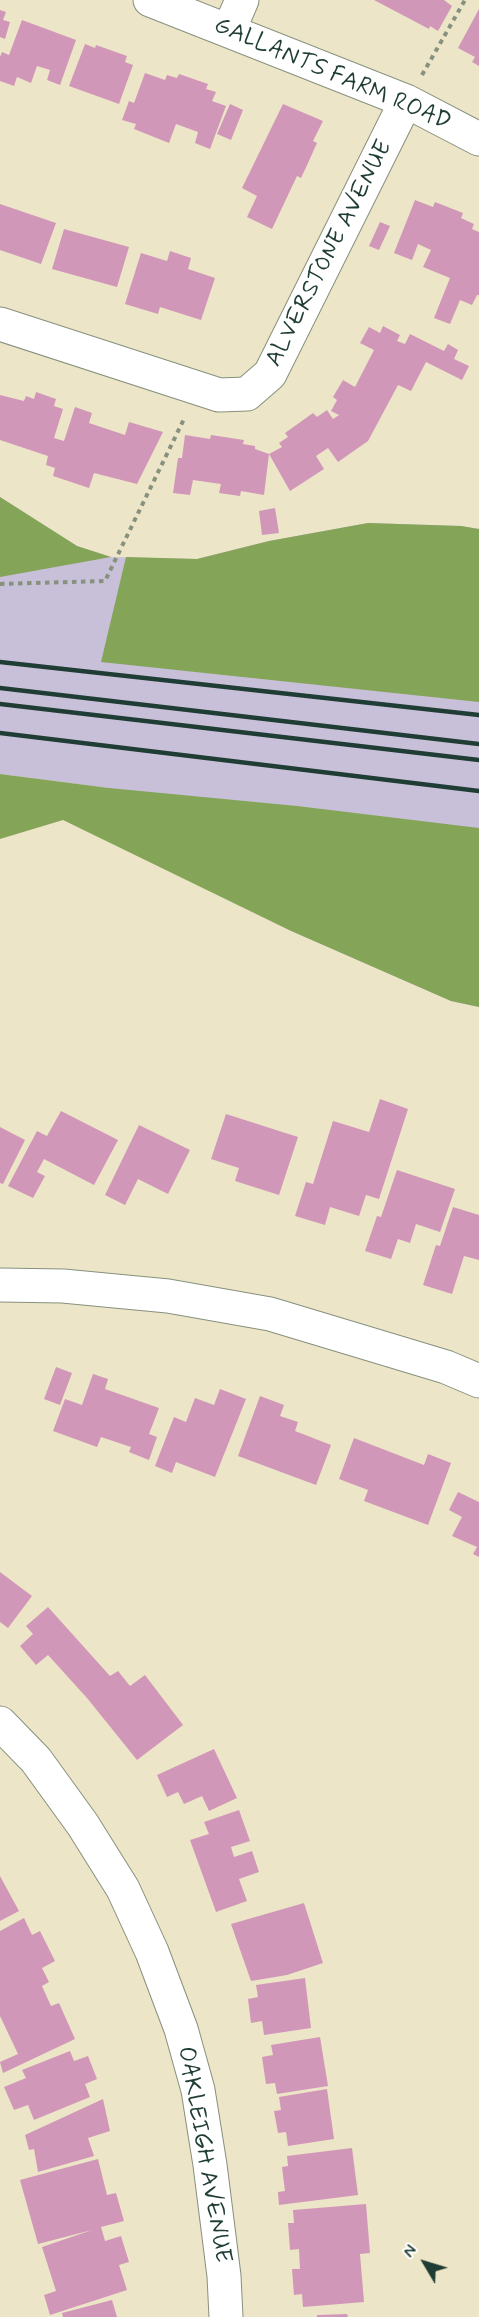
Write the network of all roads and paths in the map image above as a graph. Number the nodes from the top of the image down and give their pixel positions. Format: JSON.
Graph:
{"nodes":[{"id":1,"x":150,"y":0,"type":"edge"},
{"id":2,"x":242,"y":0,"type":"edge"},
{"id":3,"x":465,"y":0,"type":"edge"},
{"id":4,"x":229,"y":30,"type":"junction"},
{"id":5,"x":406,"y":101,"type":"junction"},
{"id":6,"x":479,"y":139,"type":"edge"},
{"id":7,"x":0,"y":324,"type":"edge"},
{"id":8,"x":199,"y":389,"type":"junction"},
{"id":9,"x":0,"y":584,"type":"edge"},
{"id":10,"x":0,"y":1284,"type":"edge"},
{"id":11,"x":479,"y":1381,"type":"edge"},
{"id":12,"x":0,"y":1723,"type":"edge"},
{"id":13,"x":226,"y":2317,"type":"edge"}],
"edges":[{"from":1,"to":4,"type":"street","name":"GALLANTS FARM ROAD"},
{"from":2,"to":4,"type":"street"},
{"from":3,"to":5,"type":"path"},
{"from":4,"to":5,"type":"street","name":"GALLANTS FARM ROAD"},
{"from":5,"to":6,"type":"street","name":"GALLANTS FARM ROAD"},
{"from":5,"to":8,"type":"street","name":"ALVERSTONE AVENUE"},
{"from":7,"to":8,"type":"street","name":"ALVERSTONE AVENUE"},
{"from":8,"to":9,"type":"path"},
{"from":10,"to":11,"type":"street"},
{"from":12,"to":13,"type":"street","name":"OAKLEIGH AVENUE"}]}
